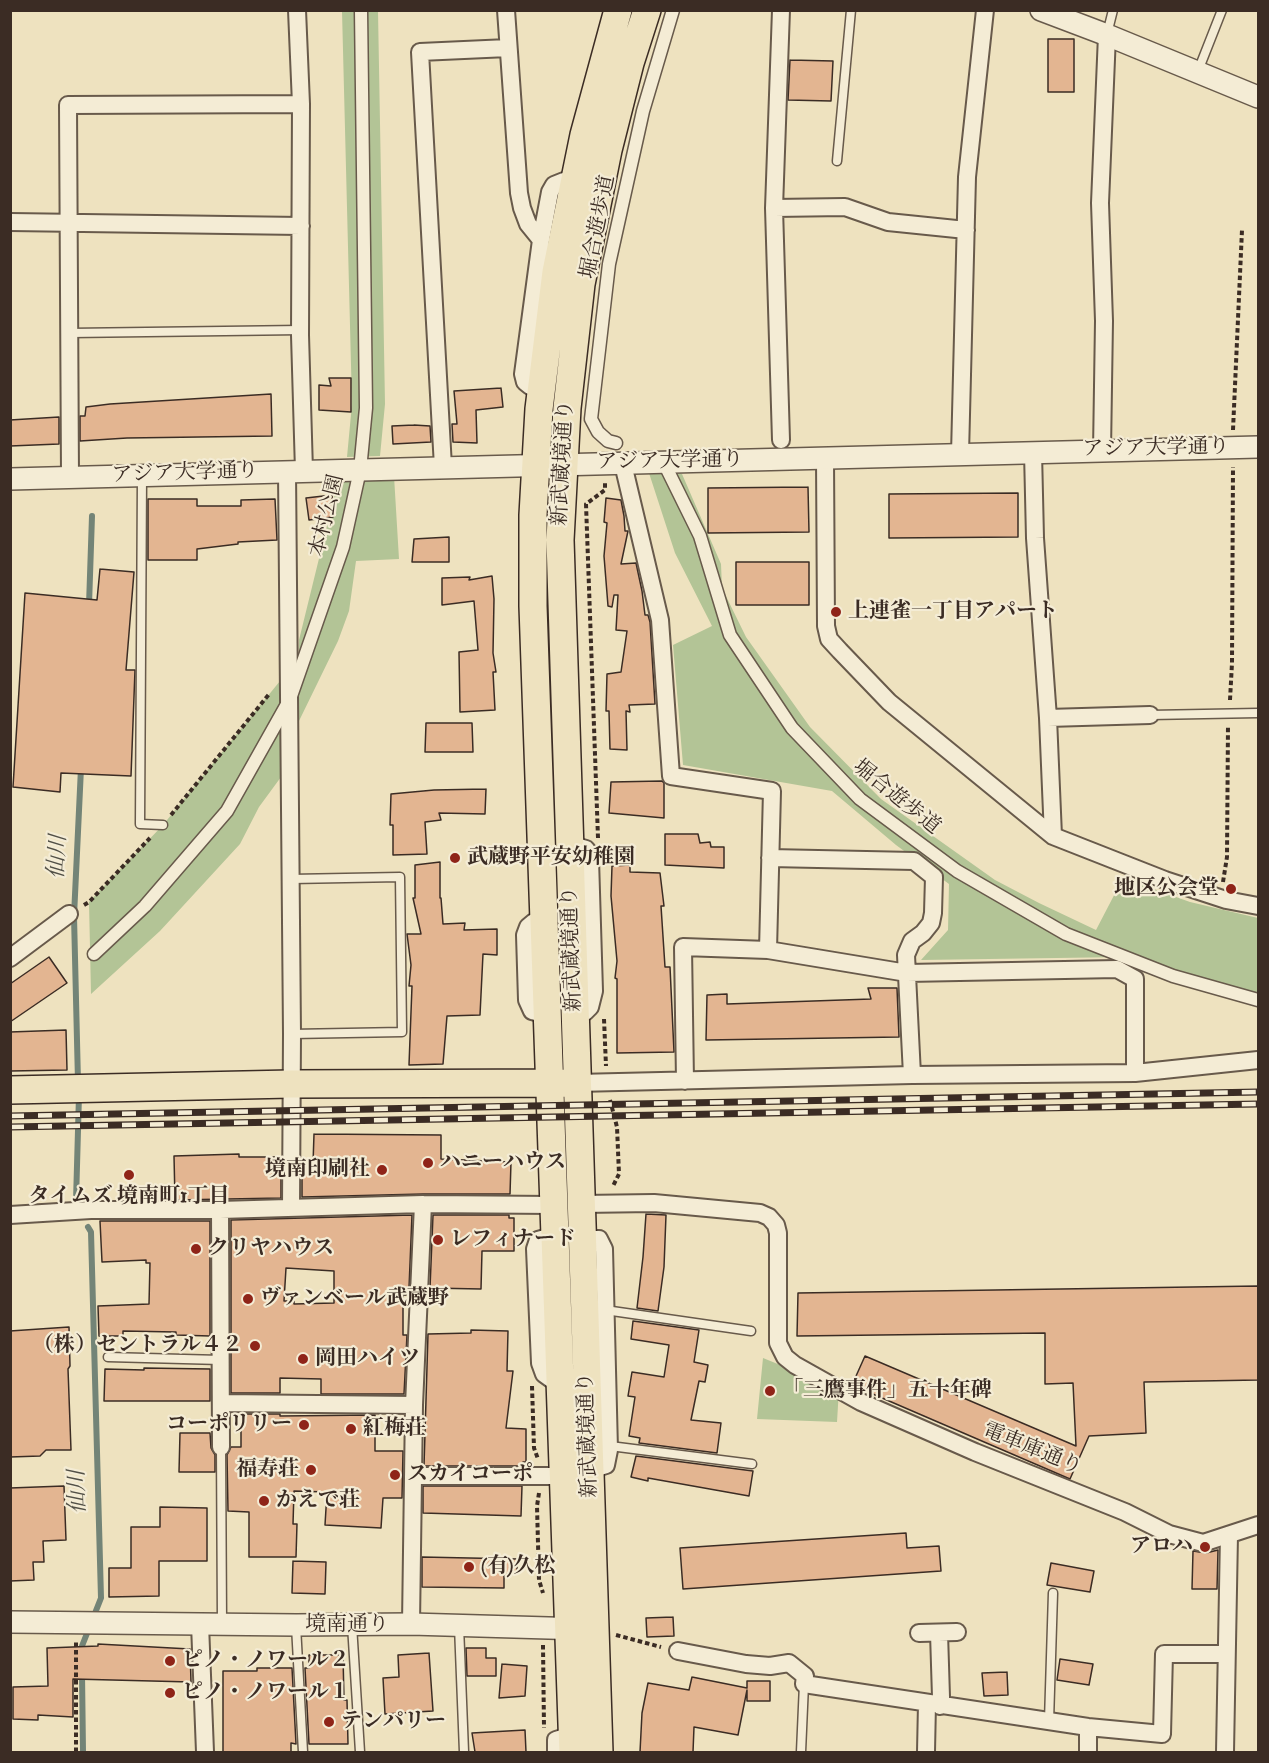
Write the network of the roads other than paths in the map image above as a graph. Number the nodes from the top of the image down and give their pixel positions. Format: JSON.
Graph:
{"nodes":[{"id":1,"x":297,"y":10,"type":"edge"},
{"id":2,"x":362,"y":10,"type":"edge"},
{"id":3,"x":506,"y":10,"type":"edge"},
{"id":4,"x":618,"y":10,"type":"edge"},
{"id":5,"x":647,"y":10,"type":"edge"},
{"id":6,"x":673,"y":10,"type":"edge"},
{"id":7,"x":781,"y":10,"type":"edge"},
{"id":8,"x":851,"y":10,"type":"edge"},
{"id":9,"x":985,"y":10,"type":"edge"},
{"id":10,"x":1041,"y":10,"type":"edge"},
{"id":11,"x":1113,"y":10,"type":"edge"},
{"id":12,"x":1222,"y":10,"type":"edge"},
{"id":13,"x":1107,"y":35,"type":"junction"},
{"id":14,"x":508,"y":48,"type":"junction"},
{"id":15,"x":1198,"y":71,"type":"junction"},
{"id":16,"x":1258,"y":97,"type":"edge"},
{"id":17,"x":301,"y":104,"type":"junction"},
{"id":18,"x":837,"y":161,"type":"dead end"},
{"id":19,"x":573,"y":183,"type":"junction"},
{"id":20,"x":774,"y":208,"type":"junction"},
{"id":21,"x":10,"y":222,"type":"edge"},
{"id":22,"x":70,"y":222,"type":"junction"},
{"id":23,"x":301,"y":226,"type":"junction"},
{"id":24,"x":966,"y":230,"type":"junction"},
{"id":25,"x":541,"y":240,"type":"junction"},
{"id":26,"x":301,"y":330,"type":"junction"},
{"id":27,"x":70,"y":333,"type":"junction"},
{"id":28,"x":541,"y":387,"type":"junction"},
{"id":29,"x":781,"y":440,"type":"dead end"},
{"id":30,"x":616,"y":443,"type":"dead end"},
{"id":31,"x":1258,"y":447,"type":"edge"},
{"id":32,"x":1102,"y":451,"type":"junction"},
{"id":33,"x":1033,"y":452,"type":"junction"},
{"id":34,"x":960,"y":454,"type":"junction"},
{"id":35,"x":825,"y":458,"type":"junction"},
{"id":36,"x":664,"y":463,"type":"junction"},
{"id":37,"x":614,"y":464,"type":"junction"},
{"id":38,"x":535,"y":465,"type":"junction"},
{"id":39,"x":562,"y":465,"type":"junction"},
{"id":40,"x":443,"y":467,"type":"junction"},
{"id":41,"x":360,"y":470,"type":"junction"},
{"id":42,"x":295,"y":471,"type":"junction"},
{"id":43,"x":142,"y":475,"type":"junction"},
{"id":44,"x":70,"y":477,"type":"junction"},
{"id":45,"x":10,"y":479,"type":"edge"},
{"id":46,"x":290,"y":699,"type":"junction"},
{"id":47,"x":1258,"y":713,"type":"edge"},
{"id":48,"x":1150,"y":715,"type":"joint"},
{"id":49,"x":1048,"y":718,"type":"junction"},
{"id":50,"x":163,"y":825,"type":"road end"},
{"id":51,"x":1053,"y":836,"type":"junction"},
{"id":52,"x":770,"y":858,"type":"junction"},
{"id":53,"x":291,"y":879,"type":"junction"},
{"id":54,"x":1258,"y":906,"type":"edge"},
{"id":55,"x":69,"y":914,"type":"dead end"},
{"id":56,"x":768,"y":950,"type":"junction"},
{"id":57,"x":94,"y":954,"type":"dead end"},
{"id":58,"x":10,"y":958,"type":"edge"},
{"id":59,"x":907,"y":973,"type":"junction"},
{"id":60,"x":1258,"y":1000,"type":"edge"},
{"id":61,"x":292,"y":1034,"type":"junction"},
{"id":62,"x":1258,"y":1060,"type":"edge"},
{"id":63,"x":1135,"y":1073,"type":"junction"},
{"id":64,"x":912,"y":1075,"type":"junction"},
{"id":65,"x":685,"y":1081,"type":"junction"},
{"id":66,"x":550,"y":1083,"type":"junction"},
{"id":67,"x":577,"y":1083,"type":"junction"},
{"id":68,"x":291,"y":1084,"type":"junction"},
{"id":69,"x":10,"y":1090,"type":"edge"},
{"id":70,"x":423,"y":1204,"type":"junction"},
{"id":71,"x":568,"y":1205,"type":"junction"},
{"id":72,"x":291,"y":1207,"type":"junction"},
{"id":73,"x":220,"y":1210,"type":"junction"},
{"id":74,"x":10,"y":1215,"type":"edge"},
{"id":75,"x":582,"y":1239,"type":"junction"},
{"id":76,"x":605,"y":1310,"type":"junction"},
{"id":77,"x":751,"y":1331,"type":"dead end"},
{"id":78,"x":108,"y":1357,"type":"dead end"},
{"id":79,"x":221,"y":1360,"type":"junction"},
{"id":80,"x":221,"y":1403,"type":"junction"},
{"id":81,"x":414,"y":1405,"type":"junction"},
{"id":82,"x":610,"y":1446,"type":"junction"},
{"id":83,"x":221,"y":1448,"type":"joint"},
{"id":84,"x":752,"y":1464,"type":"dead end"},
{"id":85,"x":590,"y":1470,"type":"junction"},
{"id":86,"x":413,"y":1476,"type":"junction"},
{"id":87,"x":563,"y":1476,"type":"junction"},
{"id":88,"x":1258,"y":1525,"type":"edge"},
{"id":89,"x":1228,"y":1535,"type":"junction"},
{"id":90,"x":1053,"y":1593,"type":"dead end"},
{"id":91,"x":10,"y":1622,"type":"edge"},
{"id":92,"x":222,"y":1623,"type":"junction"},
{"id":93,"x":200,"y":1624,"type":"junction"},
{"id":94,"x":411,"y":1624,"type":"junction"},
{"id":95,"x":296,"y":1625,"type":"junction"},
{"id":96,"x":352,"y":1625,"type":"junction"},
{"id":97,"x":459,"y":1626,"type":"junction"},
{"id":98,"x":568,"y":1628,"type":"junction"},
{"id":99,"x":595,"y":1629,"type":"junction"},
{"id":100,"x":957,"y":1632,"type":"dead end"},
{"id":101,"x":919,"y":1633,"type":"dead end"},
{"id":102,"x":939,"y":1633,"type":"junction"},
{"id":103,"x":678,"y":1651,"type":"road end"},
{"id":104,"x":1226,"y":1654,"type":"junction"},
{"id":105,"x":804,"y":1684,"type":"junction"},
{"id":106,"x":933,"y":1705,"type":"junction"},
{"id":107,"x":1049,"y":1722,"type":"junction"},
{"id":108,"x":1088,"y":1727,"type":"junction"},
{"id":109,"x":567,"y":1747,"type":"edge"},
{"id":110,"x":205,"y":1752,"type":"edge"},
{"id":111,"x":303,"y":1752,"type":"edge"},
{"id":112,"x":360,"y":1752,"type":"edge"},
{"id":113,"x":464,"y":1752,"type":"edge"},
{"id":114,"x":599,"y":1752,"type":"edge"},
{"id":115,"x":801,"y":1752,"type":"edge"},
{"id":116,"x":926,"y":1752,"type":"edge"},
{"id":117,"x":1088,"y":1752,"type":"edge"},
{"id":118,"x":1224,"y":1752,"type":"edge"}],
"edges":[{"from":1,"to":17,"type":"street"},
{"from":2,"to":41,"type":"street","name":"本村公園"},
{"from":3,"to":14,"type":"street"},
{"from":4,"to":19,"type":"main road","name":"新武蔵境通り"},
{"from":5,"to":39,"type":"main road","name":"新武蔵境通り"},
{"from":6,"to":30,"type":"street","name":"堀合遊歩道"},
{"from":7,"to":20,"type":"street"},
{"from":8,"to":18,"type":"lane"},
{"from":9,"to":24,"type":"street"},
{"from":10,"to":13,"type":"street"},
{"from":11,"to":13,"type":"lane"},
{"from":12,"to":15,"type":"lane"},
{"from":13,"to":15,"type":"street"},
{"from":13,"to":32,"type":"street"},
{"from":14,"to":25,"type":"street"},
{"from":14,"to":40,"type":"street"},
{"from":15,"to":16,"type":"street"},
{"from":17,"to":22,"type":"street"},
{"from":17,"to":23,"type":"street"},
{"from":19,"to":25,"type":"street"},
{"from":19,"to":28,"type":"main road","name":"新武蔵境通り"},
{"from":20,"to":24,"type":"street"},
{"from":20,"to":29,"type":"street"},
{"from":21,"to":22,"type":"street"},
{"from":22,"to":23,"type":"street"},
{"from":22,"to":27,"type":"street"},
{"from":23,"to":26,"type":"street"},
{"from":24,"to":34,"type":"street"},
{"from":25,"to":28,"type":"street"},
{"from":26,"to":27,"type":"lane"},
{"from":26,"to":42,"type":"street"},
{"from":27,"to":44,"type":"street"},
{"from":28,"to":38,"type":"main road","name":"新武蔵境通り"},
{"from":31,"to":32,"type":"street","name":"アジア大学通り"},
{"from":32,"to":33,"type":"street","name":"アジア大学通り"},
{"from":33,"to":34,"type":"street","name":"アジア大学通り"},
{"from":33,"to":49,"type":"street"},
{"from":34,"to":35,"type":"street","name":"アジア大学通り"},
{"from":35,"to":36,"type":"street","name":"アジア大学通り"},
{"from":35,"to":51,"type":"street"},
{"from":36,"to":37,"type":"street","name":"アジア大学通り"},
{"from":36,"to":60,"type":"street","name":"堀合遊歩道"},
{"from":37,"to":39,"type":"street","name":"アジア大学通り"},
{"from":37,"to":52,"type":"street"},
{"from":38,"to":39,"type":"street","name":"アジア大学通り"},
{"from":38,"to":40,"type":"street","name":"アジア大学通り"},
{"from":38,"to":66,"type":"main road","name":"新武蔵境通り"},
{"from":39,"to":67,"type":"main road","name":"新武蔵境通り"},
{"from":40,"to":41,"type":"street","name":"アジア大学通り"},
{"from":41,"to":42,"type":"street","name":"アジア大学通り"},
{"from":41,"to":46,"type":"street","name":"本村公園"},
{"from":42,"to":43,"type":"street","name":"アジア大学通り"},
{"from":42,"to":46,"type":"street"},
{"from":43,"to":44,"type":"street","name":"アジア大学通り"},
{"from":43,"to":50,"type":"lane"},
{"from":44,"to":45,"type":"street","name":"アジア大学通り"},
{"from":46,"to":53,"type":"street"},
{"from":46,"to":57,"type":"street","name":"本村公園"},
{"from":47,"to":48,"type":"lane"},
{"from":48,"to":49,"type":"street"},
{"from":49,"to":51,"type":"street"},
{"from":51,"to":54,"type":"street"},
{"from":52,"to":56,"type":"street"},
{"from":52,"to":59,"type":"street"},
{"from":53,"to":61,"type":"street"},
{"from":53,"to":61,"type":"lane"},
{"from":55,"to":58,"type":"street"},
{"from":56,"to":59,"type":"street"},
{"from":56,"to":65,"type":"street"},
{"from":59,"to":63,"type":"street"},
{"from":59,"to":64,"type":"street"},
{"from":61,"to":68,"type":"street"},
{"from":62,"to":63,"type":"street"},
{"from":63,"to":64,"type":"street"},
{"from":64,"to":65,"type":"street"},
{"from":65,"to":67,"type":"street"},
{"from":66,"to":67,"type":"main road"},
{"from":66,"to":68,"type":"main road"},
{"from":66,"to":71,"type":"main road","name":"新武蔵境通り"},
{"from":67,"to":71,"type":"main road","name":"新武蔵境通り"},
{"from":68,"to":69,"type":"main road"},
{"from":68,"to":72,"type":"street"},
{"from":70,"to":71,"type":"street"},
{"from":70,"to":72,"type":"street"},
{"from":70,"to":81,"type":"street"},
{"from":71,"to":75,"type":"main road","name":"新武蔵境通り"},
{"from":71,"to":87,"type":"main road","name":"新武蔵境通り"},
{"from":71,"to":89,"type":"street","name":"電車庫通り"},
{"from":72,"to":73,"type":"street"},
{"from":73,"to":74,"type":"street"},
{"from":73,"to":79,"type":"street"},
{"from":75,"to":76,"type":"street"},
{"from":75,"to":85,"type":"main road","name":"新武蔵境通り"},
{"from":76,"to":77,"type":"lane"},
{"from":76,"to":82,"type":"street"},
{"from":78,"to":79,"type":"lane"},
{"from":79,"to":80,"type":"street"},
{"from":80,"to":81,"type":"street"},
{"from":80,"to":83,"type":"street"},
{"from":81,"to":86,"type":"street"},
{"from":82,"to":84,"type":"lane"},
{"from":82,"to":85,"type":"street"},
{"from":83,"to":92,"type":"lane"},
{"from":85,"to":99,"type":"main road","name":"新武蔵境通り"},
{"from":86,"to":87,"type":"street"},
{"from":86,"to":94,"type":"street"},
{"from":87,"to":98,"type":"main road","name":"新武蔵境通り"},
{"from":88,"to":89,"type":"street","name":"電車庫通り"},
{"from":89,"to":104,"type":"street"},
{"from":90,"to":107,"type":"lane"},
{"from":91,"to":93,"type":"street","name":"境南通り"},
{"from":92,"to":93,"type":"street","name":"境南通り"},
{"from":92,"to":95,"type":"street","name":"境南通り"},
{"from":93,"to":110,"type":"street"},
{"from":94,"to":96,"type":"street","name":"境南通り"},
{"from":94,"to":97,"type":"street","name":"境南通り"},
{"from":95,"to":96,"type":"street","name":"境南通り"},
{"from":95,"to":111,"type":"lane"},
{"from":96,"to":112,"type":"lane"},
{"from":97,"to":98,"type":"street","name":"境南通り"},
{"from":97,"to":113,"type":"lane"},
{"from":98,"to":99,"type":"street","name":"境南通り"},
{"from":98,"to":109,"type":"main road","name":"新武蔵境通り"},
{"from":99,"to":114,"type":"main road","name":"新武蔵境通り"},
{"from":100,"to":102,"type":"street"},
{"from":101,"to":102,"type":"street"},
{"from":102,"to":106,"type":"street"},
{"from":103,"to":105,"type":"street"},
{"from":104,"to":108,"type":"street"},
{"from":104,"to":118,"type":"street"},
{"from":105,"to":106,"type":"street"},
{"from":105,"to":115,"type":"lane"},
{"from":106,"to":107,"type":"street"},
{"from":106,"to":116,"type":"street"},
{"from":107,"to":108,"type":"street"},
{"from":108,"to":117,"type":"street"}]}
